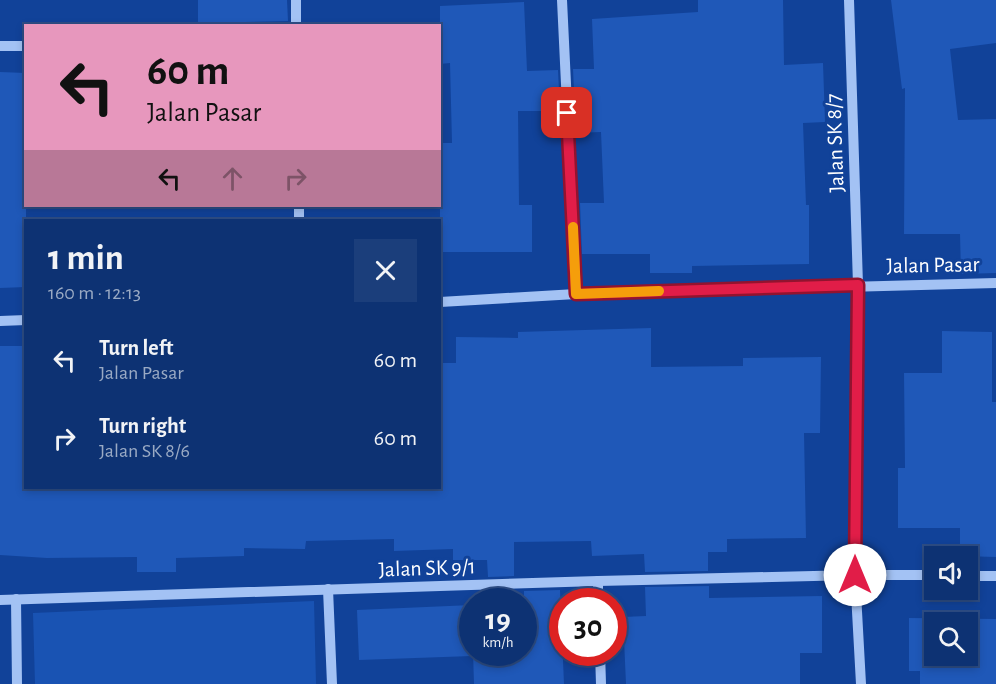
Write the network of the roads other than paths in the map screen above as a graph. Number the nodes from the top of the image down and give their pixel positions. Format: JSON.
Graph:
{"nodes":[{"id":1,"x":296,"y":0,"type":"edge"},
{"id":2,"x":562,"y":0,"type":"edge"},
{"id":3,"x":849,"y":0,"type":"edge"},
{"id":4,"x":296,"y":24,"type":"edge"},
{"id":5,"x":0,"y":46,"type":"edge"},
{"id":6,"x":24,"y":46,"type":"edge"},
{"id":7,"x":996,"y":283,"type":"edge"},
{"id":8,"x":858,"y":285,"type":"junction"},
{"id":9,"x":576,"y":294,"type":"junction"},
{"id":10,"x":441,"y":302,"type":"edge"},
{"id":11,"x":24,"y":320,"type":"edge"},
{"id":12,"x":0,"y":321,"type":"edge"},
{"id":13,"x":855,"y":575,"type":"junction"},
{"id":14,"x":924,"y":575,"type":"edge"},
{"id":15,"x":978,"y":576,"type":"edge"},
{"id":16,"x":996,"y":576,"type":"edge"},
{"id":17,"x":598,"y":581,"type":"junction"},
{"id":18,"x":598,"y":588,"type":"edge"},
{"id":19,"x":328,"y":589,"type":"junction"},
{"id":20,"x":16,"y":599,"type":"junction"},
{"id":21,"x":0,"y":600,"type":"edge"},
{"id":22,"x":600,"y":666,"type":"edge"},
{"id":23,"x":17,"y":684,"type":"edge"},
{"id":24,"x":332,"y":684,"type":"edge"},
{"id":25,"x":601,"y":684,"type":"edge"},
{"id":26,"x":861,"y":684,"type":"edge"}],
"edges":[{"from":1,"to":4,"type":"street"},
{"from":2,"to":9,"type":"street"},
{"from":3,"to":8,"type":"street","name":"Jalan SK 8/7"},
{"from":5,"to":6,"type":"street"},
{"from":7,"to":8,"type":"street","name":"Jalan Pasar"},
{"from":8,"to":9,"type":"street","name":"Jalan Pasar"},
{"from":8,"to":13,"type":"street","name":"Jalan SK 8/7"},
{"from":9,"to":10,"type":"street","name":"Jalan Pasar"},
{"from":11,"to":12,"type":"street"},
{"from":13,"to":14,"type":"street","name":"Jalan SK 9/1"},
{"from":13,"to":17,"type":"street","name":"Jalan SK 9/1"},
{"from":13,"to":26,"type":"street","name":"Jalan SK 8/7"},
{"from":15,"to":16,"type":"street"},
{"from":17,"to":18,"type":"street"},
{"from":17,"to":19,"type":"street","name":"Jalan SK 9/1"},
{"from":19,"to":20,"type":"street","name":"Jalan SK 9/1"},
{"from":19,"to":24,"type":"street"},
{"from":20,"to":21,"type":"street","name":"Jalan SK 9/1"},
{"from":20,"to":23,"type":"street"},
{"from":22,"to":25,"type":"street"}]}
